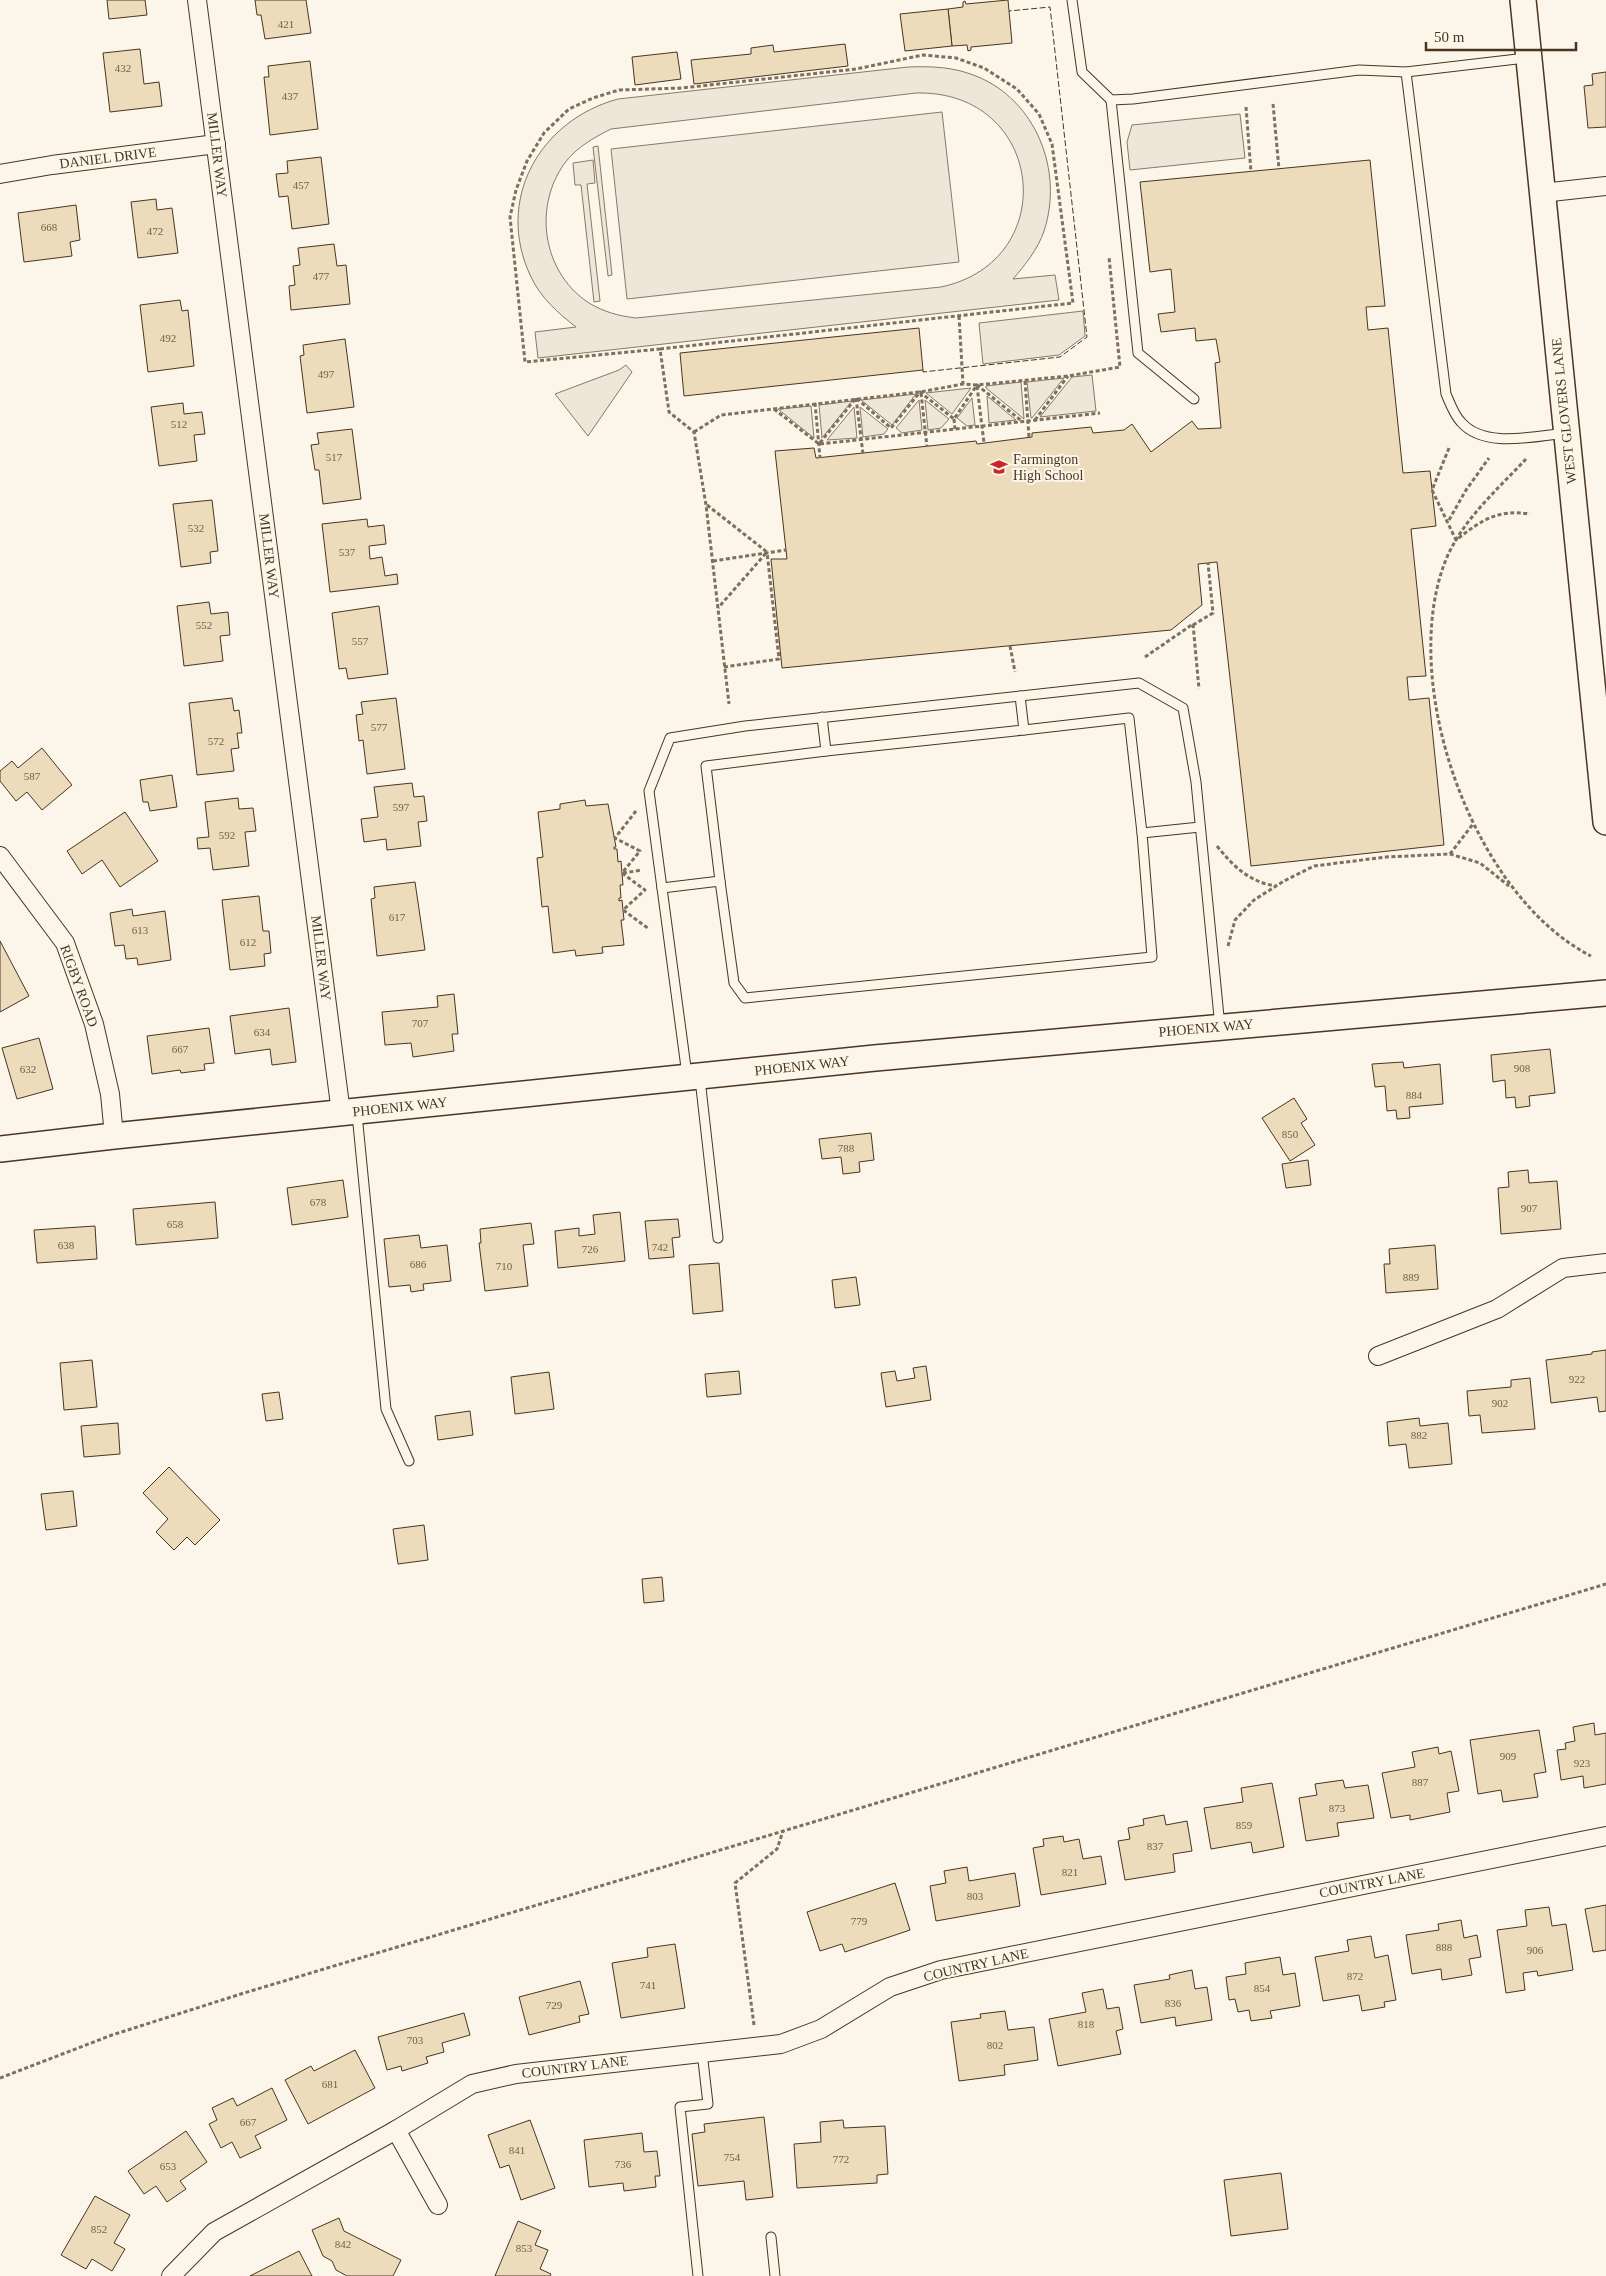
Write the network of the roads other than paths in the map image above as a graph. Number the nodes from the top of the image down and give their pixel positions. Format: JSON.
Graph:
{"nodes":[{"id":1,"x":197,"y":0,"type":"edge"},
{"id":2,"x":1072,"y":0,"type":"edge"},
{"id":3,"x":1523,"y":0,"type":"edge"},
{"id":4,"x":1529,"y":58,"type":"junction"},
{"id":5,"x":1406,"y":72,"type":"junction"},
{"id":6,"x":1111,"y":100,"type":"junction"},
{"id":7,"x":216,"y":144,"type":"junction"},
{"id":8,"x":0,"y":174,"type":"edge"},
{"id":9,"x":1606,"y":186,"type":"edge"},
{"id":10,"x":1542,"y":192,"type":"junction"},
{"id":11,"x":1194,"y":399,"type":"dead end"},
{"id":12,"x":1567,"y":433,"type":"junction"},
{"id":13,"x":1020,"y":696,"type":"junction"},
{"id":14,"x":822,"y":717,"type":"junction"},
{"id":15,"x":1024,"y":730,"type":"junction"},
{"id":16,"x":826,"y":751,"type":"junction"},
{"id":17,"x":1606,"y":822,"type":"edge"},
{"id":18,"x":1200,"y":827,"type":"junction"},
{"id":19,"x":1142,"y":833,"type":"junction"},
{"id":20,"x":0,"y":856,"type":"edge"},
{"id":21,"x":720,"y":881,"type":"junction"},
{"id":22,"x":662,"y":888,"type":"junction"},
{"id":23,"x":1606,"y":992,"type":"edge"},
{"id":24,"x":1220,"y":1027,"type":"junction"},
{"id":25,"x":693,"y":1077,"type":"junction"},
{"id":26,"x":349,"y":1112,"type":"junction"},
{"id":27,"x":114,"y":1136,"type":"junction"},
{"id":28,"x":0,"y":1149,"type":"edge"},
{"id":29,"x":718,"y":1238,"type":"dead end"},
{"id":30,"x":1606,"y":1262,"type":"edge"},
{"id":31,"x":1378,"y":1356,"type":"dead end"},
{"id":32,"x":409,"y":1461,"type":"dead end"},
{"id":33,"x":1606,"y":1836,"type":"edge"},
{"id":34,"x":702,"y":2052,"type":"junction"},
{"id":35,"x":396,"y":2130,"type":"junction"},
{"id":36,"x":438,"y":2205,"type":"dead end"},
{"id":37,"x":771,"y":2237,"type":"dead end"},
{"id":38,"x":171,"y":2276,"type":"edge"},
{"id":39,"x":698,"y":2276,"type":"edge"},
{"id":40,"x":775,"y":2276,"type":"edge"}],
"edges":[{"from":1,"to":7,"type":"street","name":"MILLER WAY"},
{"from":2,"to":6,"type":"lane"},
{"from":3,"to":4,"type":"street","name":"WEST GLOVERS LANE"},
{"from":4,"to":5,"type":"lane"},
{"from":4,"to":10,"type":"street","name":"WEST GLOVERS LANE"},
{"from":5,"to":6,"type":"lane"},
{"from":5,"to":12,"type":"lane"},
{"from":6,"to":11,"type":"lane"},
{"from":7,"to":8,"type":"street","name":"DANIEL DRIVE"},
{"from":7,"to":26,"type":"street","name":"MILLER WAY"},
{"from":9,"to":10,"type":"street"},
{"from":10,"to":12,"type":"street","name":"WEST GLOVERS LANE"},
{"from":12,"to":17,"type":"street","name":"WEST GLOVERS LANE"},
{"from":13,"to":14,"type":"lane"},
{"from":13,"to":15,"type":"lane"},
{"from":13,"to":18,"type":"lane"},
{"from":14,"to":16,"type":"lane"},
{"from":14,"to":22,"type":"lane"},
{"from":15,"to":16,"type":"lane"},
{"from":15,"to":19,"type":"lane"},
{"from":16,"to":21,"type":"lane"},
{"from":18,"to":19,"type":"lane"},
{"from":18,"to":24,"type":"lane"},
{"from":19,"to":21,"type":"lane"},
{"from":20,"to":27,"type":"street","name":"RIGBY ROAD"},
{"from":21,"to":22,"type":"lane"},
{"from":22,"to":25,"type":"lane"},
{"from":23,"to":24,"type":"street","name":"PHOENIX WAY"},
{"from":24,"to":25,"type":"street","name":"PHOENIX WAY"},
{"from":25,"to":26,"type":"street","name":"PHOENIX WAY"},
{"from":25,"to":29,"type":"lane"},
{"from":26,"to":27,"type":"street","name":"PHOENIX WAY"},
{"from":26,"to":32,"type":"lane"},
{"from":27,"to":28,"type":"street","name":"PHOENIX WAY"},
{"from":30,"to":31,"type":"street"},
{"from":33,"to":34,"type":"street","name":"COUNTRY LANE"},
{"from":34,"to":35,"type":"street","name":"COUNTRY LANE"},
{"from":34,"to":39,"type":"lane"},
{"from":35,"to":36,"type":"street"},
{"from":35,"to":38,"type":"street","name":"COUNTRY LANE"},
{"from":37,"to":40,"type":"lane"}]}
